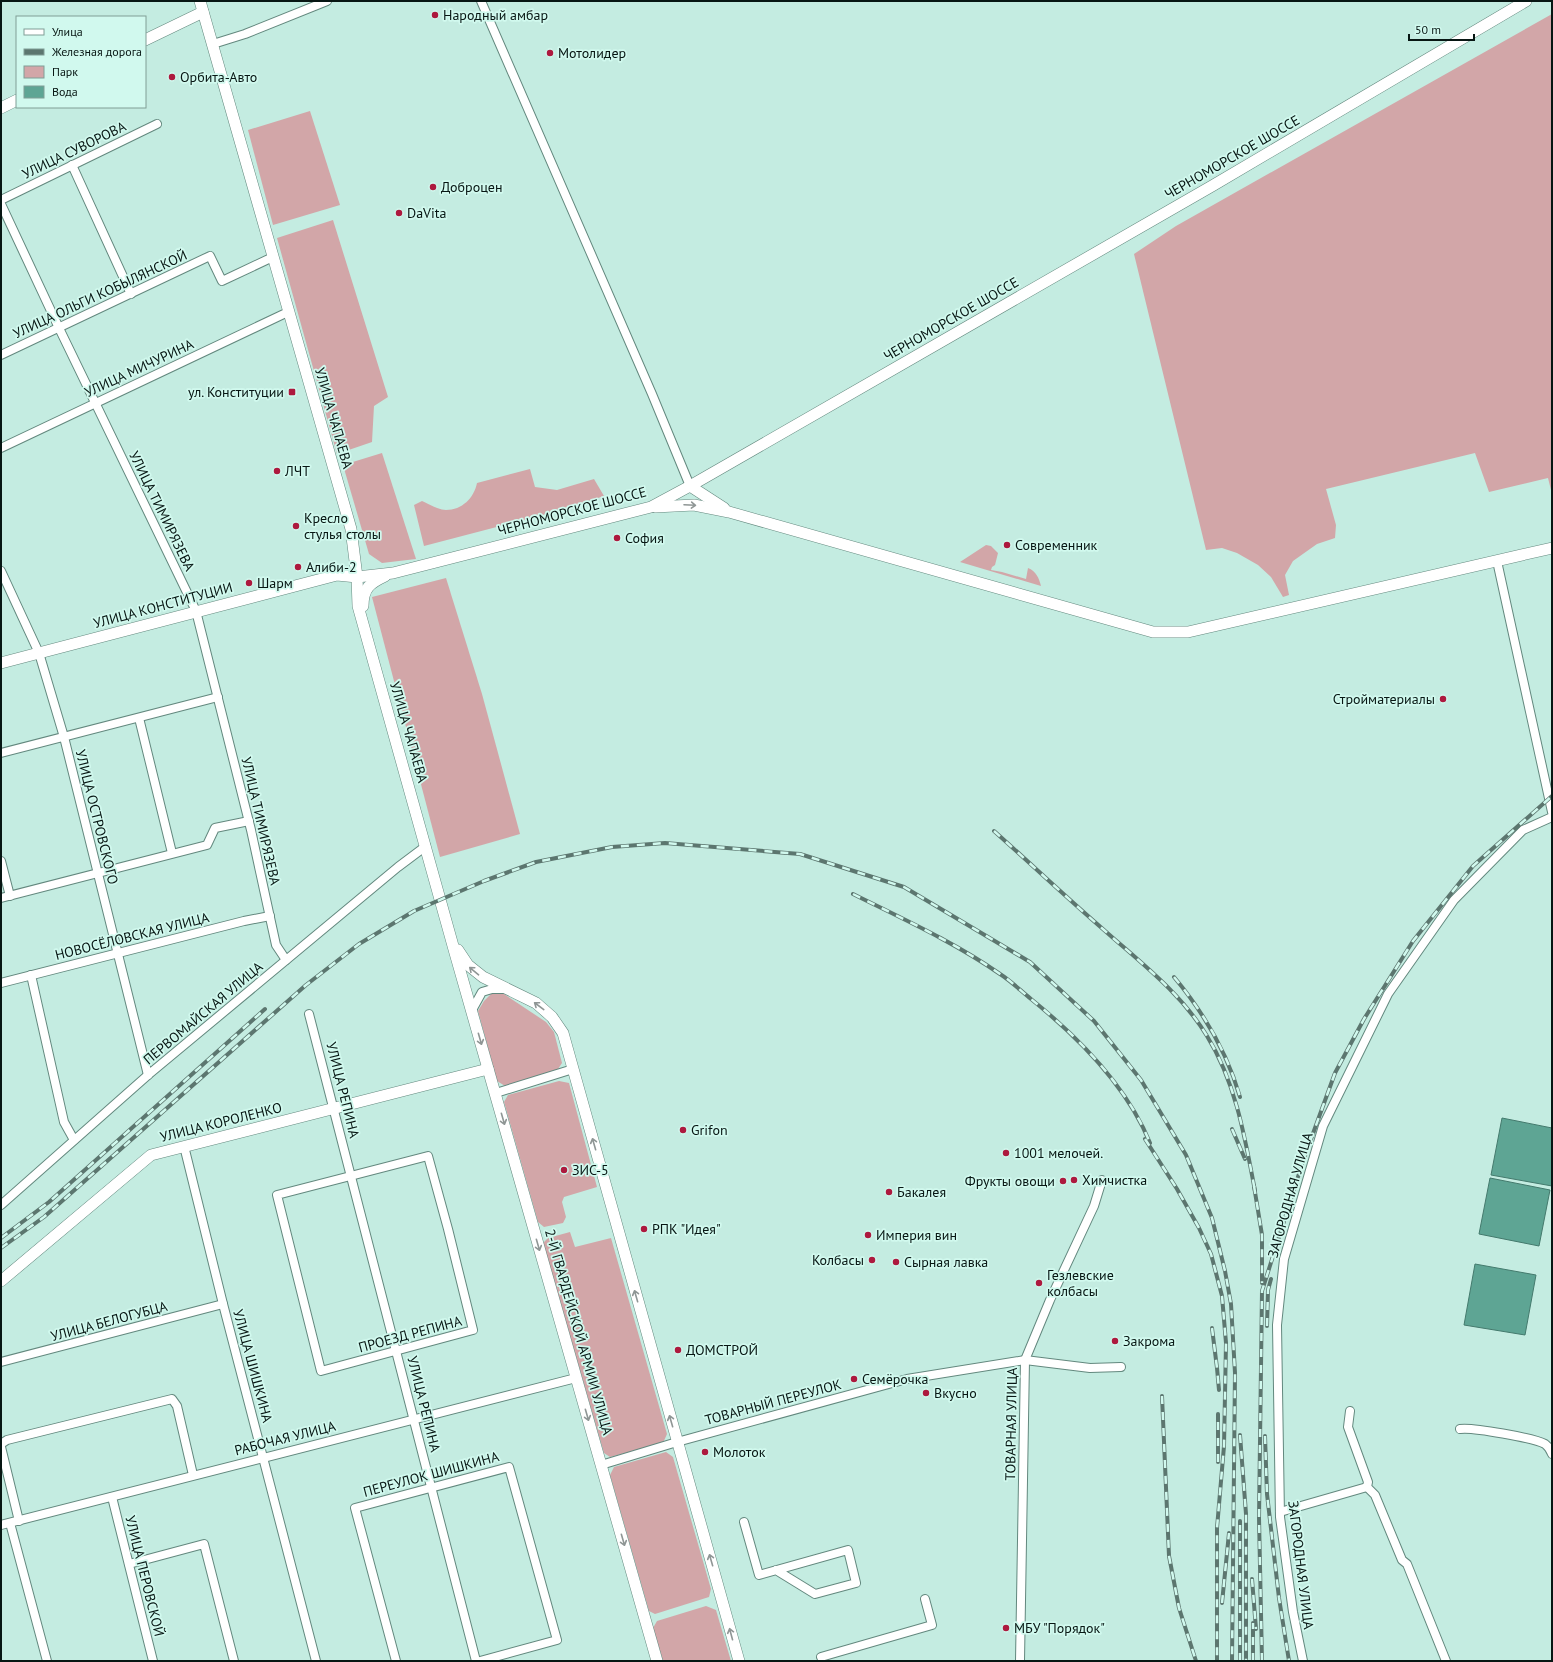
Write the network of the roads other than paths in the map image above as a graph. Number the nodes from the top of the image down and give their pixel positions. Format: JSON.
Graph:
{"nodes":[{"id":1,"x":200,"y":1,"type":"edge"},
{"id":2,"x":327,"y":1,"type":"edge"},
{"id":3,"x":481,"y":1,"type":"edge"},
{"id":4,"x":1526,"y":1,"type":"edge"},
{"id":5,"x":204,"y":12,"type":"junction"},
{"id":6,"x":146,"y":40,"type":"edge"},
{"id":7,"x":213,"y":44,"type":"junction"},
{"id":8,"x":16,"y":100,"type":"edge"},
{"id":9,"x":1,"y":108,"type":"edge"},
{"id":10,"x":158,"y":124,"type":"dead end"},
{"id":11,"x":72,"y":165,"type":"junction"},
{"id":12,"x":1,"y":200,"type":"edge"},
{"id":13,"x":1,"y":204,"type":"edge"},
{"id":14,"x":273,"y":258,"type":"junction"},
{"id":15,"x":131,"y":294,"type":"junction"},
{"id":16,"x":288,"y":312,"type":"junction"},
{"id":17,"x":59,"y":328,"type":"junction"},
{"id":18,"x":1,"y":355,"type":"edge"},
{"id":19,"x":96,"y":403,"type":"junction"},
{"id":20,"x":1,"y":448,"type":"edge"},
{"id":21,"x":690,"y":486,"type":"junction"},
{"id":22,"x":651,"y":507,"type":"junction"},
{"id":23,"x":730,"y":512,"type":"junction"},
{"id":24,"x":1552,"y":548,"type":"edge"},
{"id":25,"x":1497,"y":561,"type":"junction"},
{"id":26,"x":1,"y":571,"type":"edge"},
{"id":27,"x":393,"y":573,"type":"junction"},
{"id":28,"x":357,"y":577,"type":"junction"},
{"id":29,"x":196,"y":611,"type":"junction"},
{"id":30,"x":369,"y":644,"type":"junction"},
{"id":31,"x":39,"y":653,"type":"junction"},
{"id":32,"x":1,"y":663,"type":"edge"},
{"id":33,"x":218,"y":697,"type":"junction"},
{"id":34,"x":139,"y":718,"type":"junction"},
{"id":35,"x":64,"y":737,"type":"junction"},
{"id":36,"x":1,"y":753,"type":"edge"},
{"id":37,"x":1552,"y":812,"type":"edge"},
{"id":38,"x":1552,"y":817,"type":"edge"},
{"id":39,"x":249,"y":821,"type":"junction"},
{"id":40,"x":426,"y":846,"type":"junction"},
{"id":41,"x":172,"y":853,"type":"junction"},
{"id":42,"x":1,"y":861,"type":"edge"},
{"id":43,"x":98,"y":872,"type":"junction"},
{"id":44,"x":10,"y":896,"type":"junction"},
{"id":45,"x":1,"y":898,"type":"edge"},
{"id":46,"x":270,"y":916,"type":"junction"},
{"id":47,"x":451,"y":940,"type":"junction"},
{"id":48,"x":117,"y":952,"type":"junction"},
{"id":49,"x":286,"y":960,"type":"junction"},
{"id":50,"x":30,"y":975,"type":"junction"},
{"id":51,"x":1,"y":983,"type":"edge"},
{"id":52,"x":508,"y":990,"type":"junction"},
{"id":53,"x":472,"y":1010,"type":"junction"},
{"id":54,"x":309,"y":1014,"type":"dead end"},
{"id":55,"x":488,"y":1069,"type":"junction"},
{"id":56,"x":573,"y":1069,"type":"junction"},
{"id":57,"x":148,"y":1075,"type":"junction"},
{"id":58,"x":496,"y":1093,"type":"junction"},
{"id":59,"x":334,"y":1109,"type":"junction"},
{"id":60,"x":74,"y":1140,"type":"junction"},
{"id":61,"x":184,"y":1146,"type":"junction"},
{"id":62,"x":351,"y":1175,"type":"junction"},
{"id":63,"x":1102,"y":1180,"type":"dead end"},
{"id":64,"x":1,"y":1205,"type":"edge"},
{"id":65,"x":1,"y":1281,"type":"edge"},
{"id":66,"x":223,"y":1304,"type":"junction"},
{"id":67,"x":397,"y":1352,"type":"junction"},
{"id":68,"x":1025,"y":1360,"type":"junction"},
{"id":69,"x":1,"y":1362,"type":"edge"},
{"id":70,"x":1121,"y":1367,"type":"dead end"},
{"id":71,"x":576,"y":1378,"type":"junction"},
{"id":72,"x":1350,"y":1411,"type":"dead end"},
{"id":73,"x":414,"y":1419,"type":"junction"},
{"id":74,"x":1460,"y":1429,"type":"dead end"},
{"id":75,"x":677,"y":1442,"type":"junction"},
{"id":76,"x":1,"y":1446,"type":"edge"},
{"id":77,"x":1552,"y":1454,"type":"edge"},
{"id":78,"x":263,"y":1457,"type":"junction"},
{"id":79,"x":601,"y":1465,"type":"junction"},
{"id":80,"x":193,"y":1476,"type":"junction"},
{"id":81,"x":1368,"y":1487,"type":"junction"},
{"id":82,"x":432,"y":1488,"type":"junction"},
{"id":83,"x":112,"y":1497,"type":"junction"},
{"id":84,"x":1280,"y":1512,"type":"junction"},
{"id":85,"x":19,"y":1521,"type":"junction"},
{"id":86,"x":744,"y":1522,"type":"dead end"},
{"id":87,"x":10,"y":1523,"type":"junction"},
{"id":88,"x":1,"y":1525,"type":"edge"},
{"id":89,"x":129,"y":1564,"type":"junction"},
{"id":90,"x":776,"y":1570,"type":"junction"},
{"id":91,"x":925,"y":1599,"type":"dead end"},
{"id":92,"x":821,"y":1657,"type":"dead end"},
{"id":93,"x":47,"y":1661,"type":"edge"},
{"id":94,"x":153,"y":1661,"type":"edge"},
{"id":95,"x":234,"y":1661,"type":"edge"},
{"id":96,"x":316,"y":1661,"type":"edge"},
{"id":97,"x":396,"y":1661,"type":"edge"},
{"id":98,"x":476,"y":1661,"type":"edge"},
{"id":99,"x":480,"y":1661,"type":"edge"},
{"id":100,"x":657,"y":1661,"type":"edge"},
{"id":101,"x":739,"y":1661,"type":"edge"},
{"id":102,"x":1020,"y":1661,"type":"edge"},
{"id":103,"x":1303,"y":1661,"type":"edge"},
{"id":104,"x":1446,"y":1661,"type":"edge"}],
"edges":[{"from":1,"to":5,"type":"main road","name":"УЛИЦА ЧАПАЕВА"},
{"from":2,"to":7,"type":"street"},
{"from":3,"to":21,"type":"street"},
{"from":4,"to":21,"type":"main road","name":"ЧЕРНОМОРСКОЕ ШОССЕ"},
{"from":5,"to":6,"type":"main road"},
{"from":5,"to":7,"type":"main road","name":"УЛИЦА ЧАПАЕВА"},
{"from":7,"to":14,"type":"main road","name":"УЛИЦА ЧАПАЕВА"},
{"from":8,"to":9,"type":"main road"},
{"from":10,"to":11,"type":"street","name":"УЛИЦА СУВОРОВА"},
{"from":11,"to":12,"type":"street","name":"УЛИЦА СУВОРОВА"},
{"from":11,"to":15,"type":"street"},
{"from":13,"to":17,"type":"street","name":"УЛИЦА ТИМИРЯЗЕВА"},
{"from":14,"to":15,"type":"street","name":"УЛИЦА ОЛЬГИ КОБЫЛЯНСКОЙ"},
{"from":14,"to":16,"type":"main road","name":"УЛИЦА ЧАПАЕВА"},
{"from":15,"to":17,"type":"street","name":"УЛИЦА ОЛЬГИ КОБЫЛЯНСКОЙ"},
{"from":16,"to":19,"type":"street","name":"УЛИЦА МИЧУРИНА"},
{"from":16,"to":28,"type":"main road","name":"УЛИЦА ЧАПАЕВА"},
{"from":17,"to":18,"type":"street","name":"УЛИЦА ОЛЬГИ КОБЫЛЯНСКОЙ"},
{"from":17,"to":19,"type":"street","name":"УЛИЦА ТИМИРЯЗЕВА"},
{"from":19,"to":20,"type":"street","name":"УЛИЦА МИЧУРИНА"},
{"from":19,"to":29,"type":"street","name":"УЛИЦА ТИМИРЯЗЕВА"},
{"from":21,"to":22,"type":"main road","name":"ЧЕРНОМОРСКОЕ ШОССЕ"},
{"from":21,"to":23,"type":"main road"},
{"from":22,"to":23,"type":"main road","one_way":true},
{"from":22,"to":27,"type":"main road","name":"ЧЕРНОМОРСКОЕ ШОССЕ"},
{"from":23,"to":25,"type":"main road"},
{"from":24,"to":25,"type":"main road"},
{"from":25,"to":37,"type":"street"},
{"from":26,"to":31,"type":"street","name":"УЛИЦА ОСТРОВСКОГО"},
{"from":27,"to":28,"type":"main road","name":"ЧЕРНОМОРСКОЕ ШОССЕ"},
{"from":27,"to":30,"type":"main road"},
{"from":28,"to":29,"type":"main road","name":"УЛИЦА КОНСТИТУЦИИ"},
{"from":28,"to":30,"type":"main road","name":"УЛИЦА ЧАПАЕВА"},
{"from":29,"to":31,"type":"main road","name":"УЛИЦА КОНСТИТУЦИИ"},
{"from":29,"to":33,"type":"street","name":"УЛИЦА ТИМИРЯЗЕВА"},
{"from":30,"to":40,"type":"main road","name":"УЛИЦА ЧАПАЕВА"},
{"from":31,"to":32,"type":"main road","name":"УЛИЦА КОНСТИТУЦИИ"},
{"from":31,"to":35,"type":"street","name":"УЛИЦА ОСТРОВСКОГО"},
{"from":33,"to":34,"type":"street"},
{"from":33,"to":39,"type":"street","name":"УЛИЦА ТИМИРЯЗЕВА"},
{"from":34,"to":35,"type":"street"},
{"from":34,"to":41,"type":"street"},
{"from":35,"to":36,"type":"street"},
{"from":35,"to":43,"type":"street","name":"УЛИЦА ОСТРОВСКОГО"},
{"from":38,"to":84,"type":"street","name":"ЗАГОРОДНАЯ УЛИЦА"},
{"from":39,"to":41,"type":"street"},
{"from":39,"to":46,"type":"street","name":"УЛИЦА ТИМИРЯЗЕВА"},
{"from":40,"to":47,"type":"main road","name":"УЛИЦА ЧАПАЕВА"},
{"from":40,"to":49,"type":"street","name":"ПЕРВОМАЙСКАЯ УЛИЦА"},
{"from":41,"to":43,"type":"street"},
{"from":42,"to":44,"type":"street"},
{"from":43,"to":44,"type":"street"},
{"from":43,"to":48,"type":"street","name":"УЛИЦА ОСТРОВСКОГО"},
{"from":44,"to":45,"type":"street"},
{"from":46,"to":48,"type":"street","name":"НОВОСЁЛОВСКАЯ УЛИЦА"},
{"from":46,"to":49,"type":"street","name":"УЛИЦА ТИМИРЯЗЕВА"},
{"from":52,"to":47,"type":"main road","one_way":true},
{"from":47,"to":53,"type":"main road","name":"2-Й ГВАРДЕЙСКОЙ АРМИИ УЛИЦА"},
{"from":48,"to":50,"type":"street","name":"НОВОСЁЛОВСКАЯ УЛИЦА"},
{"from":48,"to":57,"type":"street","name":"УЛИЦА ОСТРОВСКОГО"},
{"from":49,"to":57,"type":"street","name":"ПЕРВОМАЙСКАЯ УЛИЦА"},
{"from":50,"to":51,"type":"street","name":"НОВОСЁЛОВСКАЯ УЛИЦА"},
{"from":50,"to":60,"type":"street"},
{"from":52,"to":53,"type":"street"},
{"from":56,"to":52,"type":"main road","one_way":true},
{"from":53,"to":55,"type":"main road","name":"2-Й ГВАРДЕЙСКОЙ АРМИИ УЛИЦА","one_way":true},
{"from":54,"to":59,"type":"street","name":"УЛИЦА РЕПИНА"},
{"from":55,"to":58,"type":"main road","name":"2-Й ГВАРДЕЙСКОЙ АРМИИ УЛИЦА"},
{"from":55,"to":59,"type":"main road","name":"УЛИЦА КОРОЛЕНКО"},
{"from":56,"to":58,"type":"street"},
{"from":75,"to":56,"type":"main road","one_way":true},
{"from":57,"to":60,"type":"street","name":"ПЕРВОМАЙСКАЯ УЛИЦА"},
{"from":58,"to":71,"type":"main road","name":"2-Й ГВАРДЕЙСКОЙ АРМИИ УЛИЦА","one_way":true},
{"from":59,"to":61,"type":"main road","name":"УЛИЦА КОРОЛЕНКО"},
{"from":59,"to":62,"type":"street","name":"УЛИЦА РЕПИНА"},
{"from":60,"to":64,"type":"street","name":"ПЕРВОМАЙСКАЯ УЛИЦА"},
{"from":61,"to":65,"type":"main road","name":"УЛИЦА КОРОЛЕНКО"},
{"from":61,"to":66,"type":"street","name":"УЛИЦА ШИШКИНА"},
{"from":62,"to":67,"type":"street","name":"УЛИЦА РЕПИНА"},
{"from":62,"to":67,"type":"street","name":"ПРОЕЗД РЕПИНА"},
{"from":62,"to":67,"type":"street","name":"ПРОЕЗД РЕПИНА"},
{"from":63,"to":68,"type":"street","name":"ТОВАРНАЯ УЛИЦА"},
{"from":66,"to":69,"type":"street","name":"УЛИЦА БЕЛОГУБЦА"},
{"from":66,"to":78,"type":"street","name":"УЛИЦА ШИШКИНА"},
{"from":67,"to":73,"type":"street","name":"УЛИЦА РЕПИНА"},
{"from":68,"to":70,"type":"street","name":"ТОВАРНЫЙ ПЕРЕУЛОК"},
{"from":68,"to":75,"type":"street","name":"ТОВАРНЫЙ ПЕРЕУЛОК"},
{"from":68,"to":102,"type":"street","name":"ТОВАРНАЯ УЛИЦА"},
{"from":71,"to":73,"type":"street","name":"РАБОЧАЯ УЛИЦА"},
{"from":71,"to":79,"type":"main road","name":"2-Й ГВАРДЕЙСКОЙ АРМИИ УЛИЦА","one_way":true},
{"from":72,"to":81,"type":"street"},
{"from":73,"to":78,"type":"street","name":"РАБОЧАЯ УЛИЦА"},
{"from":73,"to":82,"type":"street","name":"УЛИЦА РЕПИНА"},
{"from":74,"to":77,"type":"street"},
{"from":75,"to":79,"type":"street","name":"ТОВАРНЫЙ ПЕРЕУЛОК"},
{"from":101,"to":75,"type":"main road","one_way":true},
{"from":76,"to":80,"type":"street"},
{"from":76,"to":85,"type":"street"},
{"from":78,"to":80,"type":"street","name":"РАБОЧАЯ УЛИЦА"},
{"from":78,"to":96,"type":"street","name":"УЛИЦА ШИШКИНА"},
{"from":79,"to":100,"type":"main road","name":"2-Й ГВАРДЕЙСКОЙ АРМИИ УЛИЦА","one_way":true},
{"from":80,"to":83,"type":"street","name":"РАБОЧАЯ УЛИЦА"},
{"from":81,"to":84,"type":"street"},
{"from":81,"to":104,"type":"street"},
{"from":82,"to":97,"type":"street","name":"ПЕРЕУЛОК ШИШКИНА"},
{"from":82,"to":98,"type":"street","name":"УЛИЦА РЕПИНА"},
{"from":82,"to":99,"type":"street","name":"ПЕРЕУЛОК ШИШКИНА"},
{"from":83,"to":85,"type":"street","name":"РАБОЧАЯ УЛИЦА"},
{"from":83,"to":89,"type":"street","name":"УЛИЦА ПЕРОВСКОЙ"},
{"from":84,"to":103,"type":"street","name":"ЗАГОРОДНАЯ УЛИЦА"},
{"from":85,"to":87,"type":"street","name":"РАБОЧАЯ УЛИЦА"},
{"from":86,"to":90,"type":"street"},
{"from":87,"to":88,"type":"street","name":"РАБОЧАЯ УЛИЦА"},
{"from":87,"to":93,"type":"street"},
{"from":89,"to":94,"type":"street","name":"УЛИЦА ПЕРОВСКОЙ"},
{"from":89,"to":95,"type":"street"},
{"from":90,"to":90,"type":"street"},
{"from":91,"to":92,"type":"street"}]}
